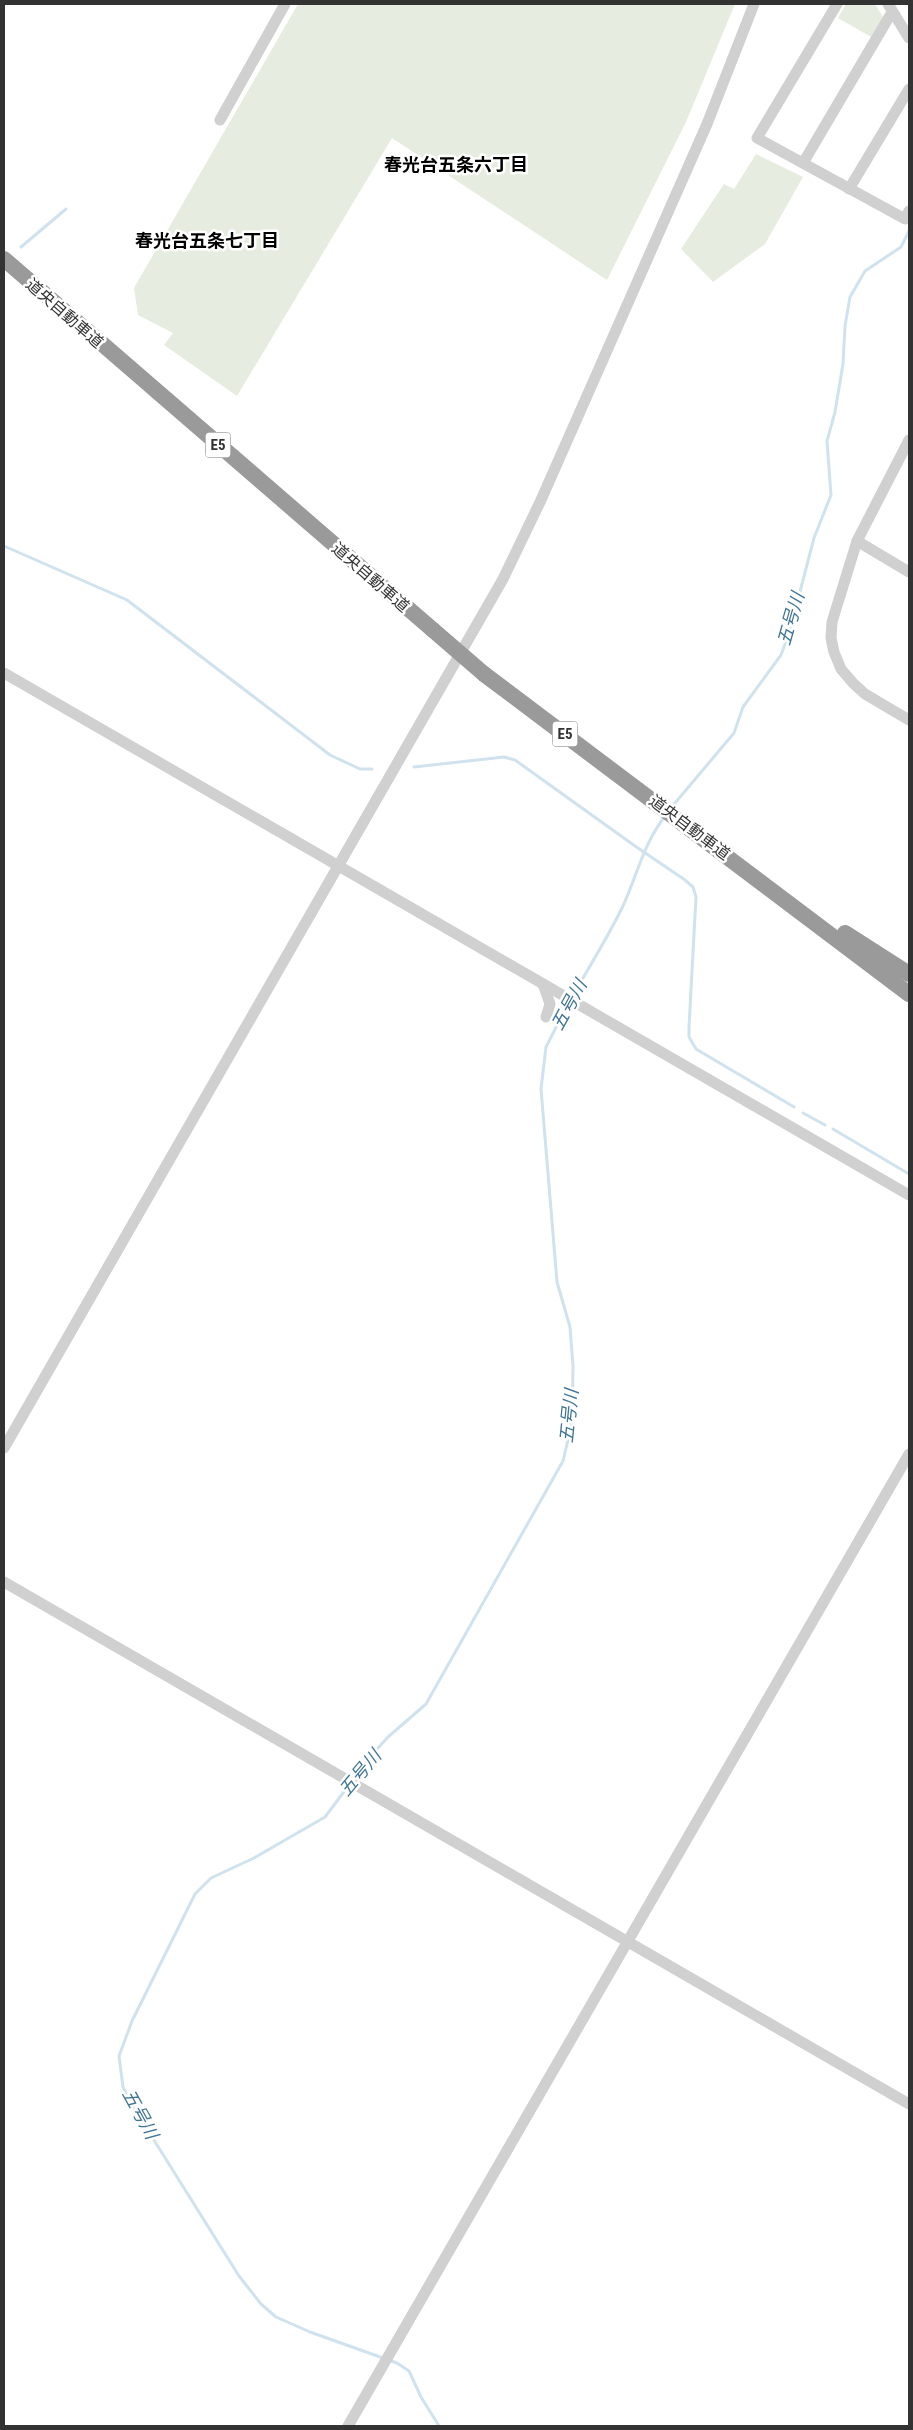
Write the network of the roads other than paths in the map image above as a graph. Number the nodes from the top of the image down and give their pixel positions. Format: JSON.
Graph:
{"nodes":[{"id":1,"x":285,"y":4,"type":"edge"},
{"id":2,"x":754,"y":4,"type":"edge"},
{"id":3,"x":837,"y":4,"type":"edge"},
{"id":4,"x":890,"y":8,"type":"edge"},
{"id":5,"x":909,"y":38,"type":"edge"},
{"id":6,"x":909,"y":89,"type":"edge"},
{"id":7,"x":220,"y":120,"type":"dead end"},
{"id":8,"x":803,"y":163,"type":"junction"},
{"id":9,"x":849,"y":189,"type":"junction"},
{"id":10,"x":909,"y":211,"type":"edge"},
{"id":11,"x":4,"y":259,"type":"edge"},
{"id":12,"x":908,"y":444,"type":"edge"},
{"id":13,"x":856,"y":541,"type":"junction"},
{"id":14,"x":909,"y":572,"type":"edge"},
{"id":15,"x":4,"y":673,"type":"edge"},
{"id":16,"x":909,"y":720,"type":"edge"},
{"id":17,"x":338,"y":866,"type":"junction"},
{"id":18,"x":754,"y":876,"type":"junction"},
{"id":19,"x":909,"y":974,"type":"edge"},
{"id":20,"x":543,"y":984,"type":"junction"},
{"id":21,"x":909,"y":994,"type":"edge"},
{"id":22,"x":546,"y":1017,"type":"dead end"},
{"id":23,"x":909,"y":1195,"type":"edge"},
{"id":24,"x":4,"y":1448,"type":"edge"},
{"id":25,"x":909,"y":1454,"type":"edge"},
{"id":26,"x":4,"y":1582,"type":"edge"},
{"id":27,"x":629,"y":1942,"type":"junction"},
{"id":28,"x":909,"y":2104,"type":"edge"},
{"id":29,"x":348,"y":2426,"type":"edge"}],
"edges":[{"from":1,"to":7,"type":"street"},
{"from":2,"to":17,"type":"street"},
{"from":3,"to":8,"type":"street"},
{"from":4,"to":5,"type":"street"},
{"from":4,"to":8,"type":"street"},
{"from":6,"to":9,"type":"street"},
{"from":8,"to":9,"type":"street"},
{"from":9,"to":10,"type":"street"},
{"from":11,"to":18,"type":"highway","name":"道央自動車道","number":"E5","bridge":true},
{"from":12,"to":13,"type":"street"},
{"from":13,"to":14,"type":"street"},
{"from":13,"to":16,"type":"street"},
{"from":15,"to":17,"type":"street"},
{"from":17,"to":20,"type":"street"},
{"from":17,"to":24,"type":"street"},
{"from":18,"to":19,"type":"highway","name":"道央自動車道","number":"E5"},
{"from":18,"to":21,"type":"highway","name":"道央自動車道","number":"E5"},
{"from":20,"to":22,"type":"street"},
{"from":20,"to":23,"type":"street"},
{"from":25,"to":27,"type":"street"},
{"from":26,"to":27,"type":"street"},
{"from":27,"to":28,"type":"street"},
{"from":27,"to":29,"type":"street"}]}
